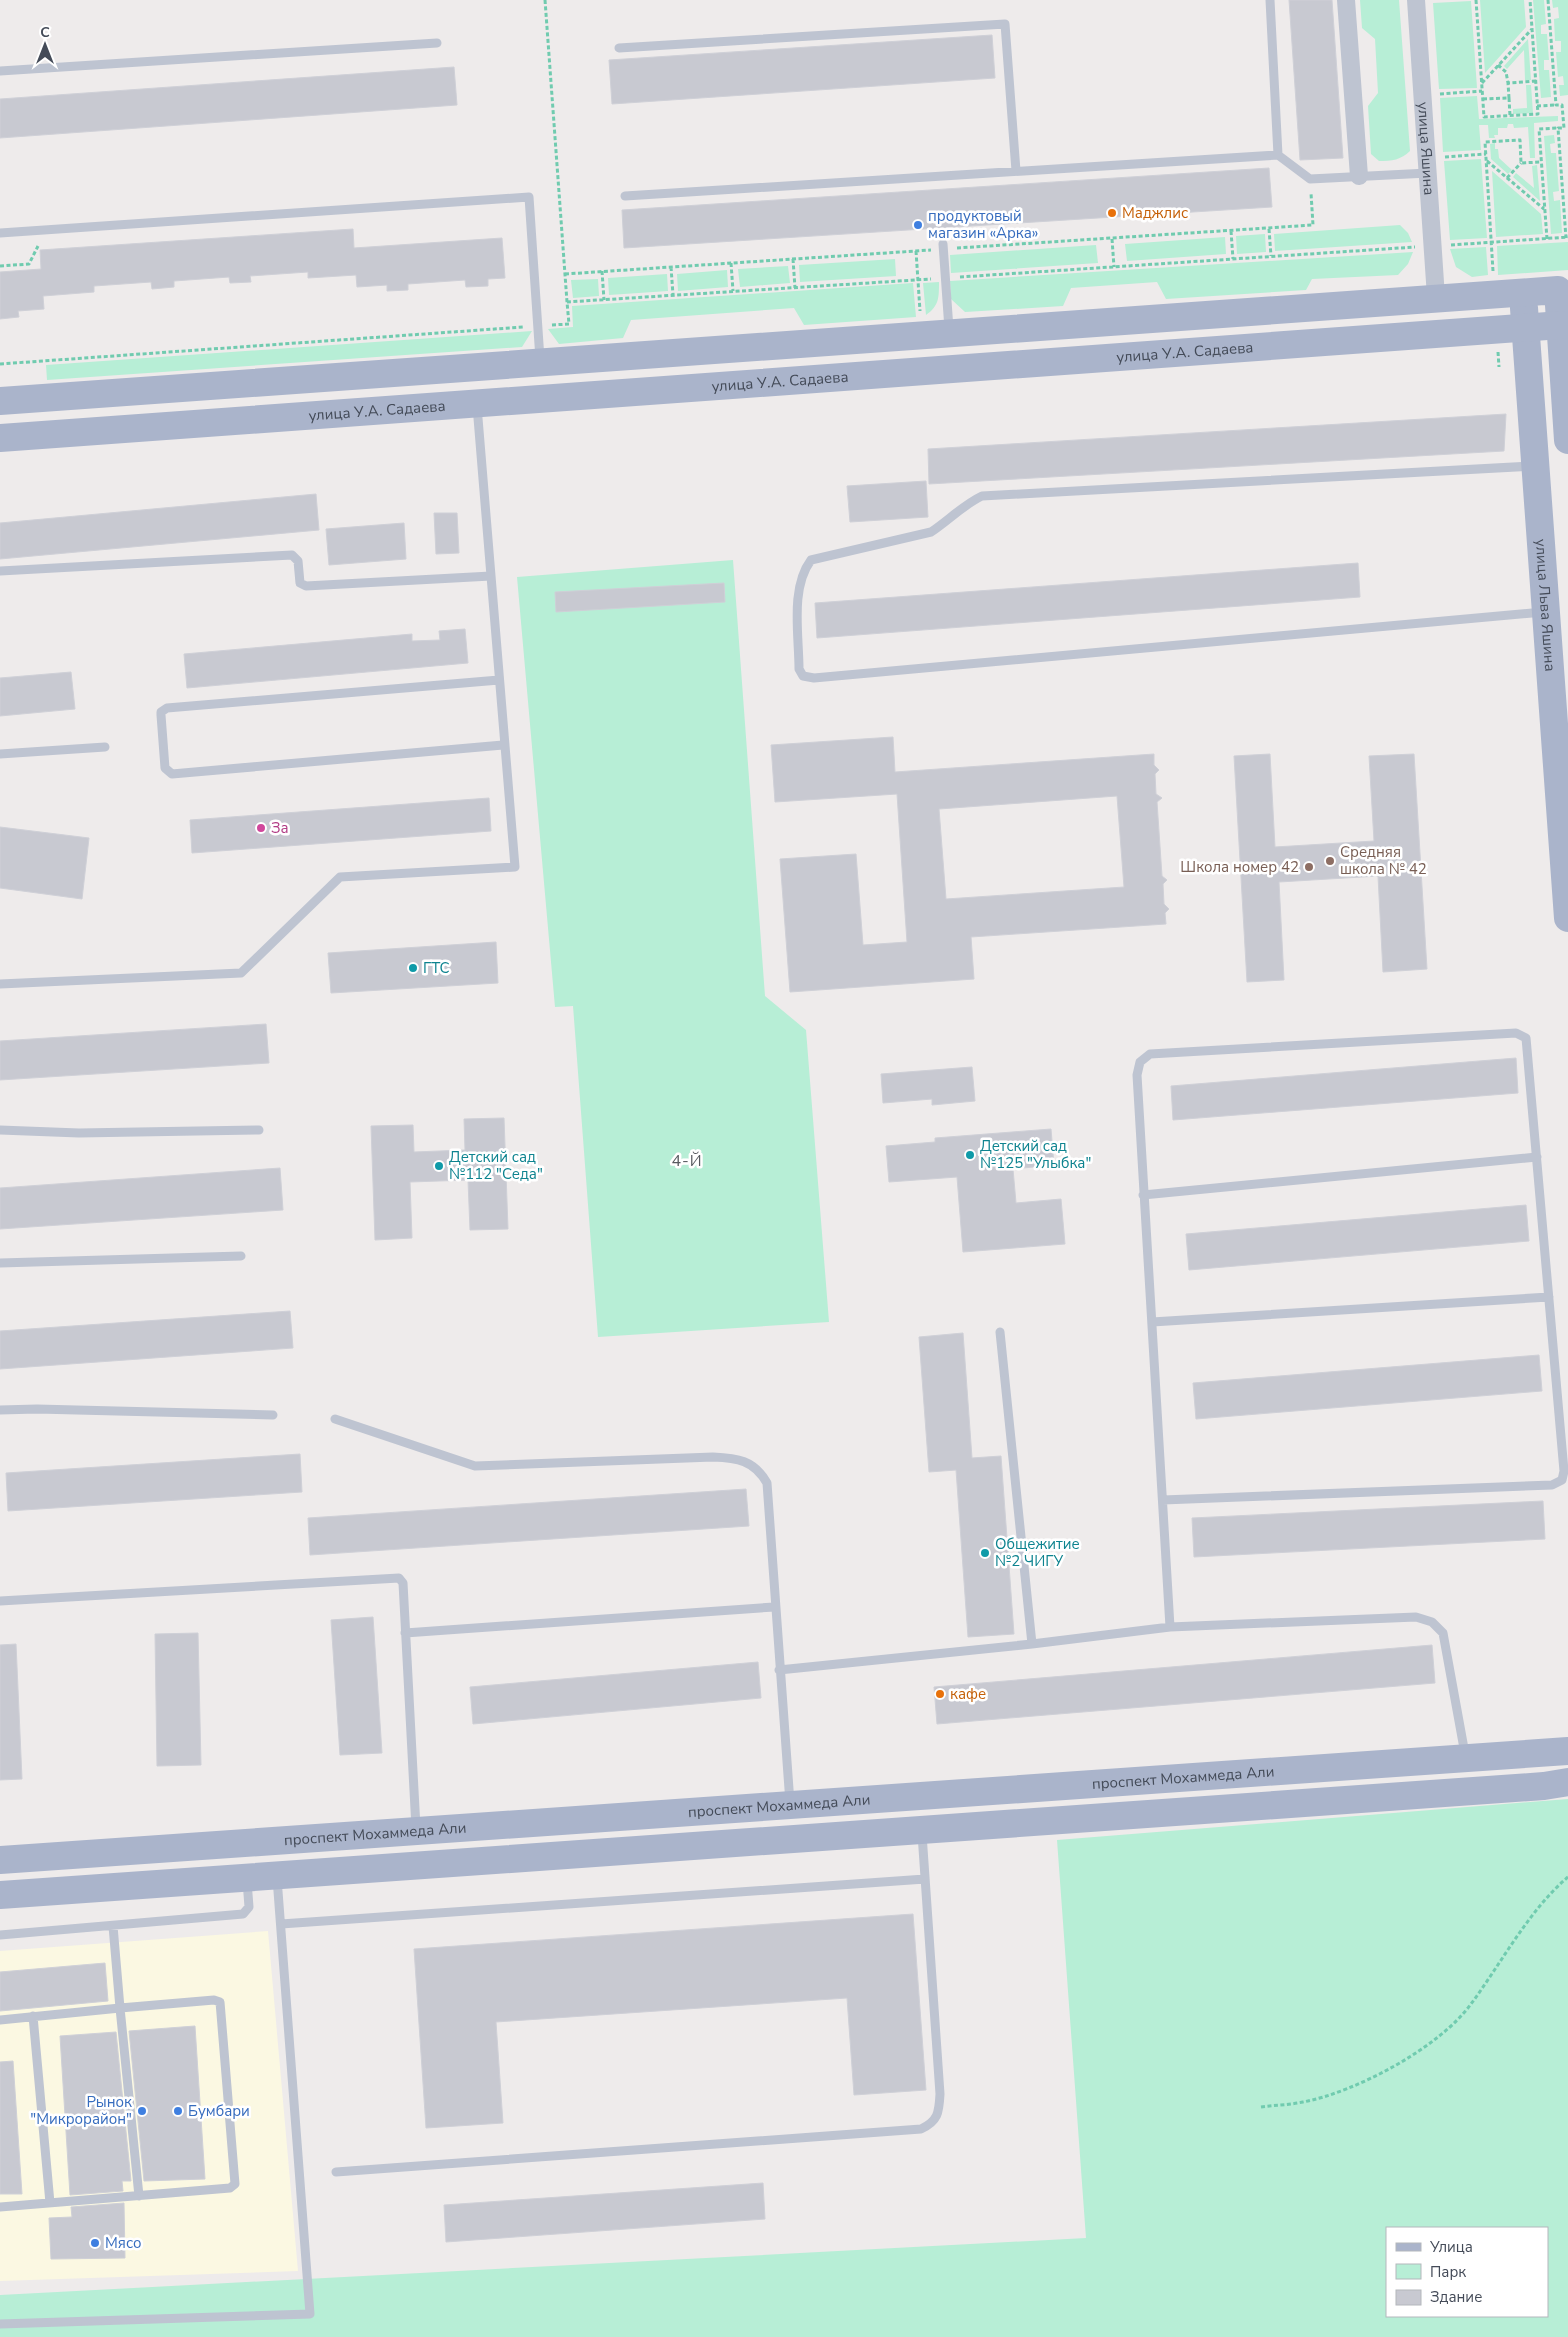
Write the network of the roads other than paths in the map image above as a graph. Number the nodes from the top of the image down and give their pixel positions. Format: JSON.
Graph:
{"nodes":[{"id":1,"x":1270,"y":0,"type":"edge"},
{"id":2,"x":1346,"y":0,"type":"edge"},
{"id":3,"x":1416,"y":0,"type":"edge"},
{"id":4,"x":437,"y":43,"type":"dead end"},
{"id":5,"x":618,"y":48,"type":"dead end"},
{"id":6,"x":0,"y":70,"type":"edge"},
{"id":7,"x":1278,"y":155,"type":"junction"},
{"id":8,"x":1016,"y":171,"type":"junction"},
{"id":9,"x":1428,"y":173,"type":"junction"},
{"id":10,"x":1359,"y":176,"type":"junction"},
{"id":11,"x":624,"y":196,"type":"dead end"},
{"id":12,"x":0,"y":233,"type":"edge"},
{"id":13,"x":943,"y":246,"type":"road end"},
{"id":14,"x":1523,"y":292,"type":"junction"},
{"id":15,"x":1436,"y":297,"type":"junction"},
{"id":16,"x":1560,"y":325,"type":"junction"},
{"id":17,"x":1525,"y":327,"type":"junction"},
{"id":18,"x":950,"y":332,"type":"junction"},
{"id":19,"x":540,"y":362,"type":"junction"},
{"id":20,"x":0,"y":401,"type":"edge"},
{"id":21,"x":477,"y":403,"type":"junction"},
{"id":22,"x":0,"y":438,"type":"edge"},
{"id":23,"x":1568,"y":440,"type":"edge"},
{"id":24,"x":1536,"y":465,"type":"junction"},
{"id":25,"x":0,"y":571,"type":"edge"},
{"id":26,"x":491,"y":576,"type":"junction"},
{"id":27,"x":1546,"y":612,"type":"junction"},
{"id":28,"x":500,"y":680,"type":"junction"},
{"id":29,"x":503,"y":745,"type":"junction"},
{"id":30,"x":104,"y":747,"type":"dead end"},
{"id":31,"x":0,"y":754,"type":"edge"},
{"id":32,"x":1568,"y":918,"type":"edge"},
{"id":33,"x":0,"y":984,"type":"edge"},
{"id":34,"x":0,"y":1130,"type":"edge"},
{"id":35,"x":259,"y":1130,"type":"dead end"},
{"id":36,"x":1537,"y":1157,"type":"junction"},
{"id":37,"x":1143,"y":1195,"type":"junction"},
{"id":38,"x":241,"y":1256,"type":"dead end"},
{"id":39,"x":0,"y":1263,"type":"edge"},
{"id":40,"x":1549,"y":1297,"type":"junction"},
{"id":41,"x":1152,"y":1322,"type":"junction"},
{"id":42,"x":1000,"y":1332,"type":"dead end"},
{"id":43,"x":0,"y":1410,"type":"edge"},
{"id":44,"x":273,"y":1415,"type":"dead end"},
{"id":45,"x":335,"y":1419,"type":"dead end"},
{"id":46,"x":1162,"y":1500,"type":"junction"},
{"id":47,"x":0,"y":1601,"type":"edge"},
{"id":48,"x":774,"y":1607,"type":"junction"},
{"id":49,"x":1170,"y":1627,"type":"junction"},
{"id":50,"x":406,"y":1633,"type":"junction"},
{"id":51,"x":1032,"y":1644,"type":"junction"},
{"id":52,"x":779,"y":1670,"type":"junction"},
{"id":53,"x":1563,"y":1752,"type":"edge"},
{"id":54,"x":1466,"y":1759,"type":"junction"},
{"id":55,"x":1556,"y":1784,"type":"edge"},
{"id":56,"x":791,"y":1806,"type":"junction"},
{"id":57,"x":416,"y":1830,"type":"junction"},
{"id":58,"x":922,"y":1831,"type":"junction"},
{"id":59,"x":0,"y":1860,"type":"edge"},
{"id":60,"x":277,"y":1875,"type":"junction"},
{"id":61,"x":247,"y":1878,"type":"junction"},
{"id":62,"x":925,"y":1879,"type":"junction"},
{"id":63,"x":0,"y":1895,"type":"edge"},
{"id":64,"x":281,"y":1924,"type":"junction"},
{"id":65,"x":112,"y":1926,"type":"junction"},
{"id":66,"x":0,"y":1935,"type":"edge"},
{"id":67,"x":120,"y":2008,"type":"junction"},
{"id":68,"x":33,"y":2016,"type":"junction"},
{"id":69,"x":0,"y":2020,"type":"edge"},
{"id":70,"x":336,"y":2172,"type":"dead end"},
{"id":71,"x":139,"y":2196,"type":"junction"},
{"id":72,"x":50,"y":2203,"type":"junction"},
{"id":73,"x":0,"y":2208,"type":"edge"},
{"id":74,"x":0,"y":2324,"type":"edge"}],
"edges":[{"from":1,"to":7,"type":"lane"},
{"from":2,"to":10,"type":"street"},
{"from":3,"to":9,"type":"street","name":"улица Яшина"},
{"from":4,"to":6,"type":"lane"},
{"from":5,"to":8,"type":"lane"},
{"from":7,"to":8,"type":"lane"},
{"from":7,"to":10,"type":"lane"},
{"from":8,"to":11,"type":"lane"},
{"from":9,"to":10,"type":"lane"},
{"from":9,"to":15,"type":"street","name":"улица Яшина"},
{"from":12,"to":19,"type":"lane"},
{"from":13,"to":18,"type":"lane"},
{"from":14,"to":15,"type":"main road"},
{"from":14,"to":16,"type":"main road"},
{"from":14,"to":17,"type":"main road","name":"улица Льва Яшина"},
{"from":15,"to":18,"type":"main road"},
{"from":16,"to":17,"type":"main road","name":"улица У.А. Садаева"},
{"from":16,"to":23,"type":"main road"},
{"from":17,"to":21,"type":"main road","name":"улица У.А. Садаева"},
{"from":17,"to":24,"type":"main road","name":"улица Льва Яшина"},
{"from":18,"to":19,"type":"main road"},
{"from":19,"to":20,"type":"main road"},
{"from":21,"to":22,"type":"main road","name":"улица У.А. Садаева"},
{"from":21,"to":26,"type":"lane"},
{"from":24,"to":27,"type":"main road","name":"улица Льва Яшина"},
{"from":24,"to":27,"type":"lane"},
{"from":25,"to":26,"type":"lane"},
{"from":26,"to":28,"type":"lane"},
{"from":27,"to":32,"type":"main road","name":"улица Льва Яшина"},
{"from":28,"to":29,"type":"lane"},
{"from":28,"to":29,"type":"lane"},
{"from":29,"to":33,"type":"lane"},
{"from":30,"to":31,"type":"lane"},
{"from":34,"to":35,"type":"lane"},
{"from":36,"to":37,"type":"lane"},
{"from":36,"to":37,"type":"lane"},
{"from":36,"to":40,"type":"lane"},
{"from":37,"to":41,"type":"lane"},
{"from":38,"to":39,"type":"lane"},
{"from":40,"to":41,"type":"lane"},
{"from":40,"to":46,"type":"lane"},
{"from":41,"to":46,"type":"lane"},
{"from":42,"to":51,"type":"lane"},
{"from":43,"to":44,"type":"lane"},
{"from":45,"to":48,"type":"lane"},
{"from":46,"to":49,"type":"lane"},
{"from":47,"to":50,"type":"lane"},
{"from":48,"to":50,"type":"lane"},
{"from":48,"to":52,"type":"lane"},
{"from":49,"to":51,"type":"lane"},
{"from":49,"to":54,"type":"lane"},
{"from":50,"to":57,"type":"lane"},
{"from":51,"to":52,"type":"lane"},
{"from":52,"to":56,"type":"lane"},
{"from":53,"to":54,"type":"main road","name":"проспект Мохаммеда Али"},
{"from":54,"to":56,"type":"main road","name":"проспект Мохаммеда Али"},
{"from":55,"to":58,"type":"main road"},
{"from":56,"to":57,"type":"main road","name":"проспект Мохаммеда Али"},
{"from":57,"to":59,"type":"main road","name":"проспект Мохаммеда Али"},
{"from":58,"to":60,"type":"main road"},
{"from":58,"to":62,"type":"lane"},
{"from":60,"to":61,"type":"main road"},
{"from":60,"to":64,"type":"lane"},
{"from":61,"to":63,"type":"main road"},
{"from":61,"to":65,"type":"lane"},
{"from":62,"to":64,"type":"lane"},
{"from":62,"to":70,"type":"lane"},
{"from":64,"to":74,"type":"lane"},
{"from":65,"to":66,"type":"lane"},
{"from":65,"to":67,"type":"lane"},
{"from":67,"to":68,"type":"lane"},
{"from":67,"to":71,"type":"lane"},
{"from":67,"to":71,"type":"lane"},
{"from":68,"to":69,"type":"lane"},
{"from":68,"to":72,"type":"lane"},
{"from":71,"to":72,"type":"lane"},
{"from":72,"to":73,"type":"lane"}]}
